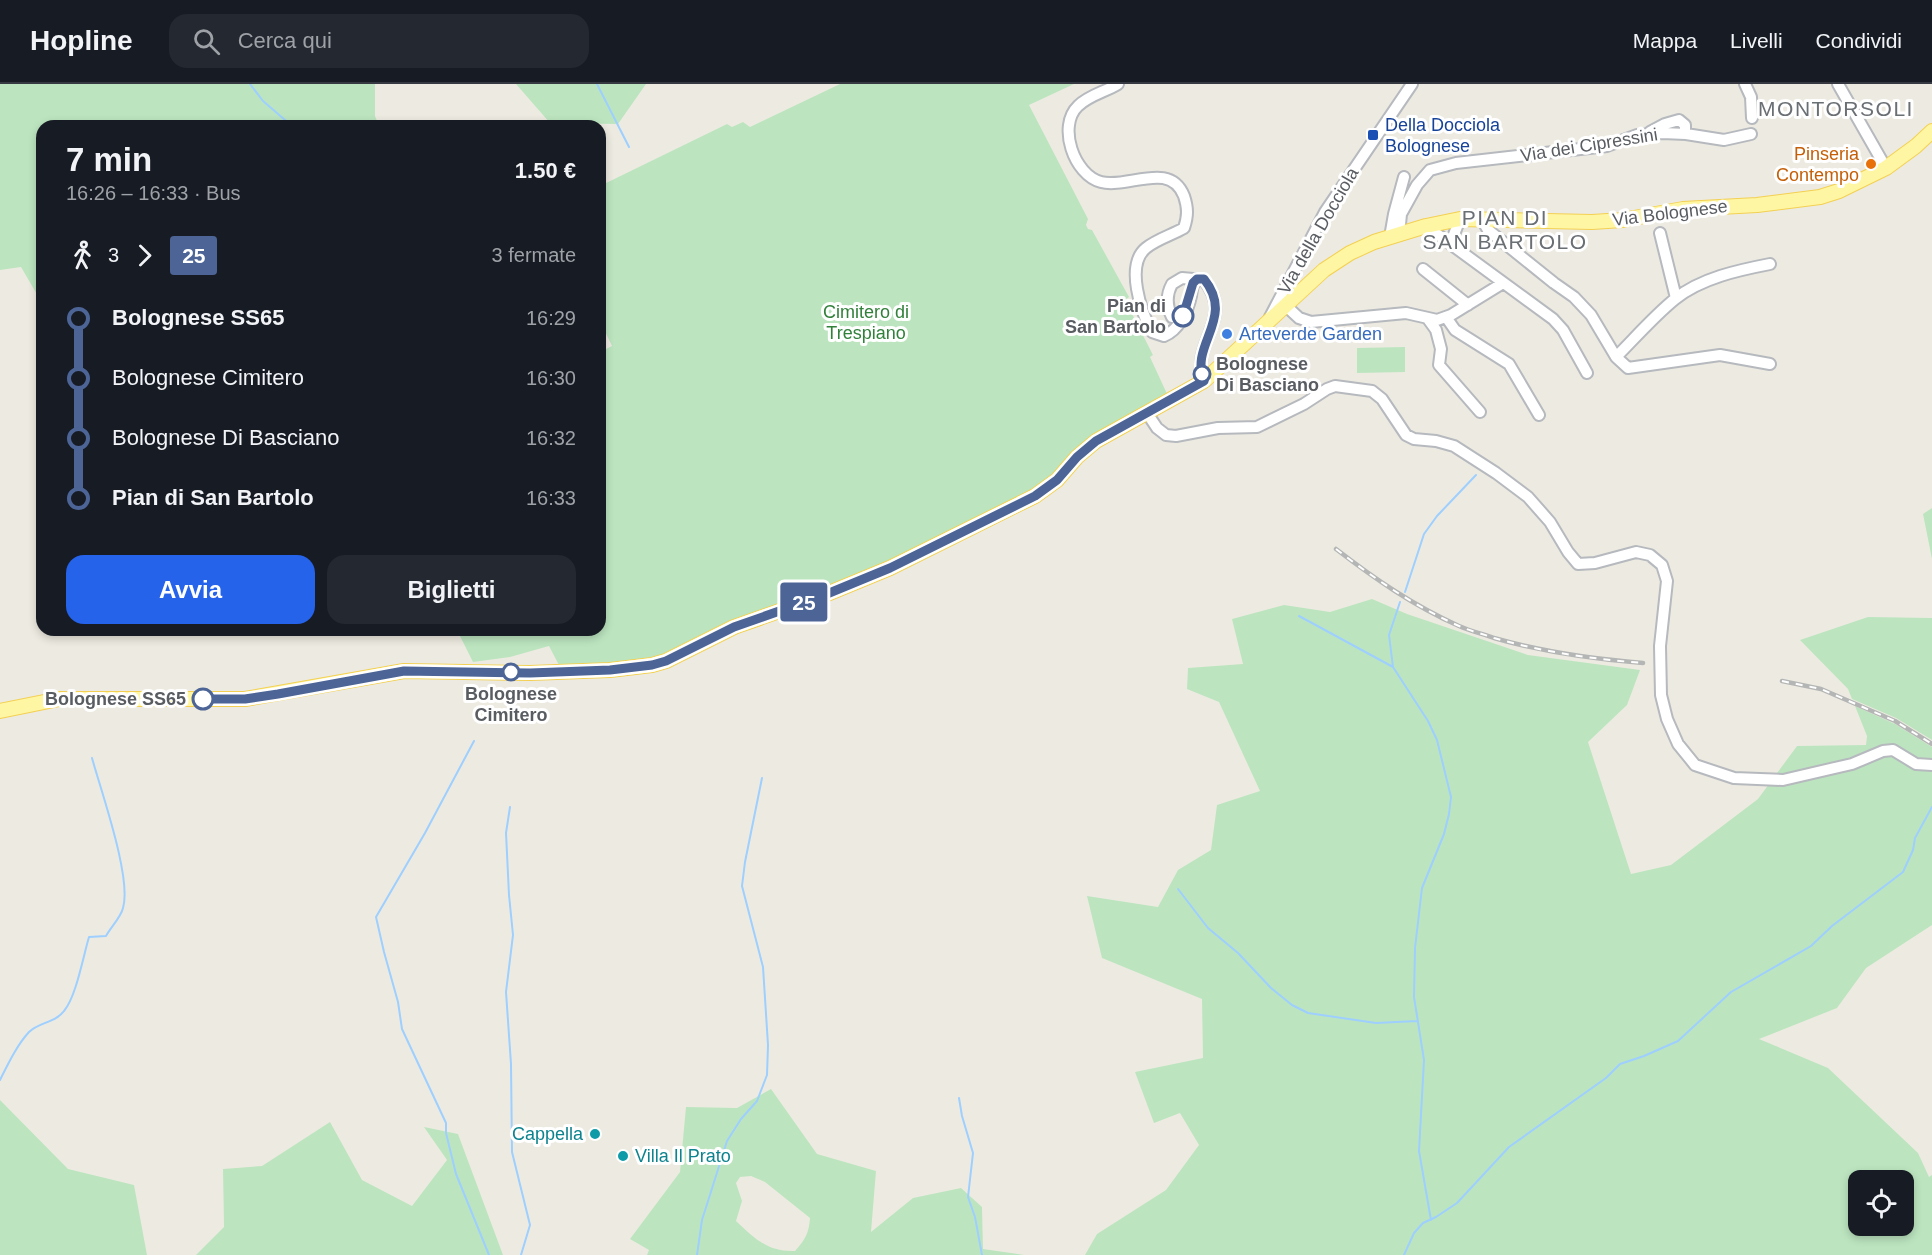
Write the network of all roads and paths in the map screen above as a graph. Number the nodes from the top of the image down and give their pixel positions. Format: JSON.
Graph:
{"nodes":[{"id":1,"x":1118,"y":84,"type":"edge"},
{"id":2,"x":1412,"y":84,"type":"edge"},
{"id":3,"x":1745,"y":84,"type":"edge"},
{"id":4,"x":1839,"y":85,"type":"edge"},
{"id":5,"x":1752,"y":118,"type":"dead end"},
{"id":6,"x":1751,"y":134,"type":"dead end"},
{"id":7,"x":1929,"y":136,"type":"edge"},
{"id":8,"x":1886,"y":168,"type":"junction"},
{"id":9,"x":1404,"y":177,"type":"dead end"},
{"id":10,"x":1482,"y":218,"type":"junction"},
{"id":11,"x":1460,"y":219,"type":"junction"},
{"id":12,"x":1426,"y":226,"type":"junction"},
{"id":13,"x":1660,"y":233,"type":"dead end"},
{"id":14,"x":1394,"y":236,"type":"junction"},
{"id":15,"x":1456,"y":248,"type":"junction"},
{"id":16,"x":1770,"y":264,"type":"dead end"},
{"id":17,"x":1423,"y":268,"type":"dead end"},
{"id":18,"x":1197,"y":279,"type":"junction"},
{"id":19,"x":1503,"y":283,"type":"junction"},
{"id":20,"x":1676,"y":298,"type":"junction"},
{"id":21,"x":1285,"y":305,"type":"junction"},
{"id":22,"x":1468,"y":305,"type":"junction"},
{"id":23,"x":1446,"y":317,"type":"junction"},
{"id":24,"x":1183,"y":318,"type":"junction"},
{"id":25,"x":1428,"y":319,"type":"junction"},
{"id":26,"x":1268,"y":320,"type":"junction"},
{"id":27,"x":1616,"y":357,"type":"junction"},
{"id":28,"x":1770,"y":364,"type":"dead end"},
{"id":29,"x":1587,"y":373,"type":"dead end"},
{"id":30,"x":1204,"y":381,"type":"junction"},
{"id":31,"x":1480,"y":412,"type":"dead end"},
{"id":32,"x":1147,"y":413,"type":"junction"},
{"id":33,"x":1539,"y":415,"type":"dead end"},
{"id":34,"x":0,"y":711,"type":"edge"},
{"id":35,"x":1932,"y":765,"type":"edge"}],
"edges":[{"from":1,"to":24,"type":"street"},
{"from":2,"to":26,"type":"street","name":"Via della Docciola"},
{"from":3,"to":5,"type":"street"},
{"from":4,"to":8,"type":"street"},
{"from":6,"to":14,"type":"street","name":"Via dei Cipressini"},
{"from":7,"to":8,"type":"main road","name":"Via Bolognese"},
{"from":8,"to":10,"type":"main road","name":"Via Bolognese"},
{"from":9,"to":14,"type":"street"},
{"from":10,"to":11,"type":"main road","name":"Via Bolognese"},
{"from":10,"to":27,"type":"street"},
{"from":11,"to":12,"type":"main road","name":"Via Bolognese"},
{"from":11,"to":15,"type":"street"},
{"from":12,"to":14,"type":"main road","name":"Via Bolognese"},
{"from":12,"to":15,"type":"street"},
{"from":13,"to":20,"type":"street"},
{"from":14,"to":21,"type":"main road","name":"Via Bolognese"},
{"from":15,"to":19,"type":"street"},
{"from":16,"to":20,"type":"street"},
{"from":17,"to":22,"type":"street"},
{"from":18,"to":24,"type":"street"},
{"from":18,"to":24,"type":"street"},
{"from":18,"to":30,"type":"street"},
{"from":19,"to":22,"type":"street"},
{"from":19,"to":29,"type":"street"},
{"from":20,"to":27,"type":"street"},
{"from":21,"to":25,"type":"street"},
{"from":21,"to":26,"type":"main road","name":"Via Bolognese"},
{"from":22,"to":23,"type":"street"},
{"from":23,"to":25,"type":"street"},
{"from":23,"to":33,"type":"street"},
{"from":25,"to":31,"type":"street"},
{"from":26,"to":30,"type":"main road","name":"Via Bolognese"},
{"from":27,"to":28,"type":"street"},
{"from":30,"to":32,"type":"main road","name":"Via Bolognese"},
{"from":32,"to":34,"type":"main road","name":"Via Bolognese"},
{"from":32,"to":35,"type":"street"}]}
